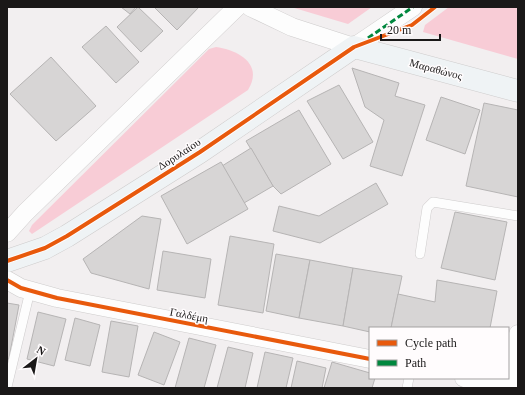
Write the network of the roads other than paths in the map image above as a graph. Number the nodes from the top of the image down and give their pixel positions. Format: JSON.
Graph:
{"nodes":[{"id":1,"x":237,"y":7,"type":"edge"},
{"id":2,"x":250,"y":7,"type":"edge"},
{"id":3,"x":413,"y":7,"type":"edge"},
{"id":4,"x":354,"y":47,"type":"junction"},
{"id":5,"x":518,"y":91,"type":"edge"},
{"id":6,"x":518,"y":216,"type":"edge"},
{"id":7,"x":7,"y":233,"type":"edge"},
{"id":8,"x":420,"y":254,"type":"dead end"},
{"id":9,"x":7,"y":261,"type":"edge"},
{"id":10,"x":7,"y":280,"type":"edge"},
{"id":11,"x":30,"y":291,"type":"junction"},
{"id":12,"x":518,"y":334,"type":"edge"},
{"id":13,"x":369,"y":360,"type":"edge"},
{"id":14,"x":469,"y":379,"type":"edge"},
{"id":15,"x":7,"y":387,"type":"edge"},
{"id":16,"x":513,"y":388,"type":"edge"}],
"edges":[{"from":1,"to":7,"type":"street"},
{"from":2,"to":4,"type":"street"},
{"from":3,"to":4,"type":"street","name":"Δορυλαίου"},
{"from":4,"to":5,"type":"street","name":"Μαραθώνος"},
{"from":4,"to":9,"type":"street","name":"Δορυλαίου"},
{"from":6,"to":8,"type":"lane"},
{"from":10,"to":11,"type":"street","name":"Γαλδέμη"},
{"from":11,"to":13,"type":"street","name":"Γαλδέμη"},
{"from":11,"to":15,"type":"lane"},
{"from":12,"to":16,"type":"street"},
{"from":14,"to":16,"type":"street"}]}
